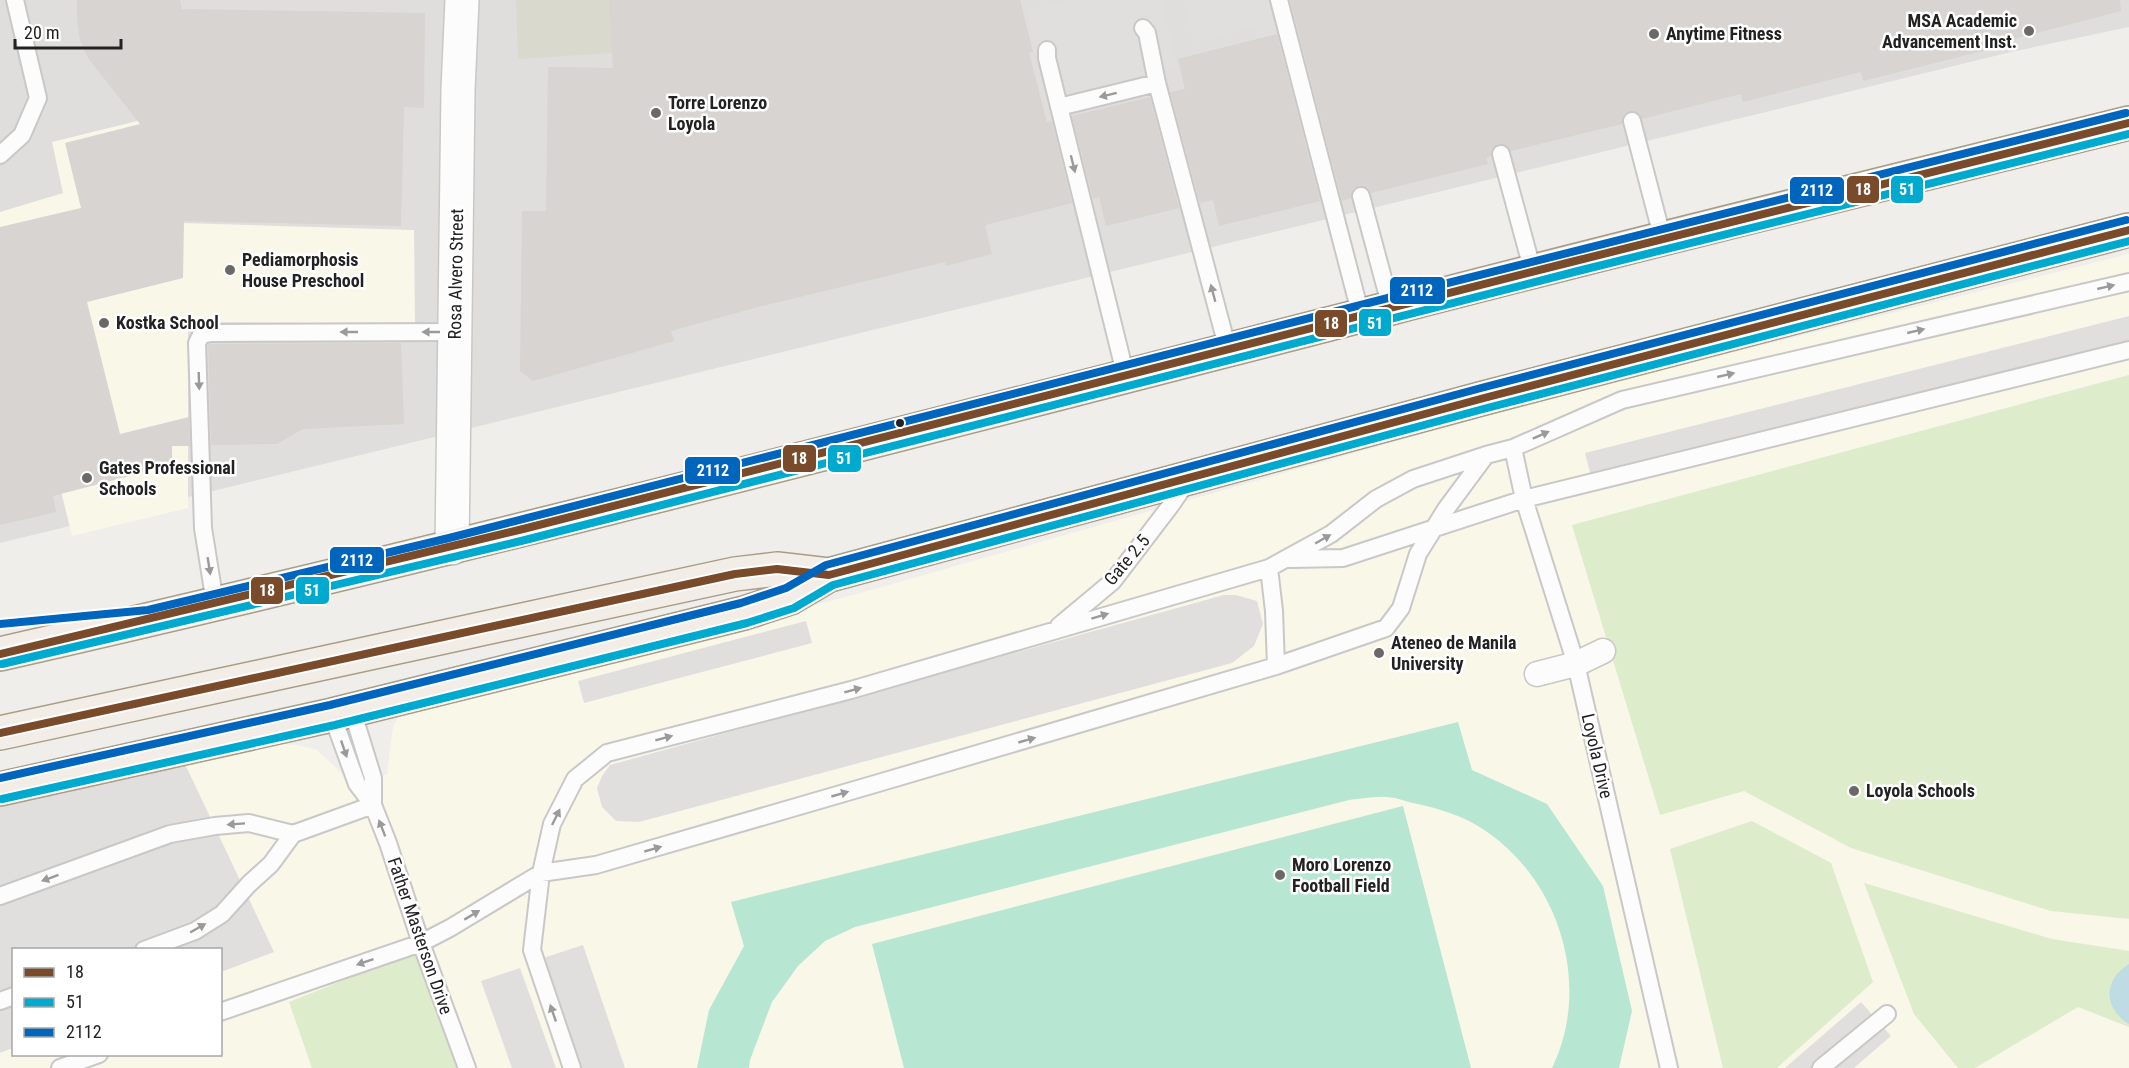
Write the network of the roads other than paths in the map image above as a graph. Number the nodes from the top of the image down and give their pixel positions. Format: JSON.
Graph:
{"nodes":[{"id":1,"x":15,"y":0,"type":"edge"},
{"id":2,"x":462,"y":0,"type":"edge"},
{"id":3,"x":1280,"y":0,"type":"edge"},
{"id":4,"x":1143,"y":28,"type":"dead end"},
{"id":5,"x":1047,"y":50,"type":"dead end"},
{"id":6,"x":1157,"y":83,"type":"junction"},
{"id":7,"x":1059,"y":107,"type":"junction"},
{"id":8,"x":1632,"y":121,"type":"dead end"},
{"id":9,"x":2129,"y":123,"type":"edge"},
{"id":10,"x":1501,"y":154,"type":"dead end"},
{"id":11,"x":0,"y":155,"type":"edge"},
{"id":12,"x":1361,"y":196,"type":"dead end"},
{"id":13,"x":2129,"y":230,"type":"edge"},
{"id":14,"x":1662,"y":240,"type":"junction"},
{"id":15,"x":1533,"y":272,"type":"junction"},
{"id":16,"x":2129,"y":282,"type":"edge"},
{"id":17,"x":1376,"y":312,"type":"junction"},
{"id":18,"x":455,"y":332,"type":"junction"},
{"id":19,"x":1228,"y":350,"type":"junction"},
{"id":20,"x":2129,"y":350,"type":"edge"},
{"id":21,"x":1126,"y":377,"type":"junction"},
{"id":22,"x":1512,"y":448,"type":"junction"},
{"id":23,"x":1486,"y":454,"type":"junction"},
{"id":24,"x":1189,"y":479,"type":"junction"},
{"id":25,"x":1524,"y":499,"type":"junction"},
{"id":26,"x":1433,"y":530,"type":"junction"},
{"id":27,"x":452,"y":548,"type":"junction"},
{"id":28,"x":1287,"y":559,"type":"junction"},
{"id":29,"x":1269,"y":568,"type":"junction"},
{"id":30,"x":829,"y":575,"type":"junction"},
{"id":31,"x":215,"y":603,"type":"junction"},
{"id":32,"x":150,"y":620,"type":"junction"},
{"id":33,"x":1054,"y":630,"type":"junction"},
{"id":34,"x":0,"y":635,"type":"edge"},
{"id":35,"x":1603,"y":651,"type":"dead end"},
{"id":36,"x":0,"y":654,"type":"edge"},
{"id":37,"x":1576,"y":664,"type":"junction"},
{"id":38,"x":1276,"y":666,"type":"junction"},
{"id":39,"x":1537,"y":674,"type":"dead end"},
{"id":40,"x":342,"y":712,"type":"junction"},
{"id":41,"x":0,"y":733,"type":"edge"},
{"id":42,"x":0,"y":789,"type":"edge"},
{"id":43,"x":373,"y":805,"type":"junction"},
{"id":44,"x":294,"y":834,"type":"junction"},
{"id":45,"x":541,"y":873,"type":"junction"},
{"id":46,"x":0,"y":896,"type":"edge"},
{"id":47,"x":421,"y":943,"type":"junction"},
{"id":48,"x":150,"y":948,"type":"edge"},
{"id":49,"x":222,"y":1011,"type":"edge"},
{"id":50,"x":1887,"y":1014,"type":"dead end"},
{"id":51,"x":93,"y":1056,"type":"edge"},
{"id":52,"x":60,"y":1068,"type":"edge"},
{"id":53,"x":467,"y":1068,"type":"edge"},
{"id":54,"x":572,"y":1068,"type":"edge"},
{"id":55,"x":1669,"y":1068,"type":"edge"},
{"id":56,"x":1821,"y":1068,"type":"edge"}],
"edges":[{"from":1,"to":11,"type":"lane"},
{"from":2,"to":18,"type":"street","name":"Rosa Alvero Street"},
{"from":3,"to":17,"type":"lane"},
{"from":4,"to":6,"type":"lane"},
{"from":5,"to":7,"type":"lane"},
{"from":6,"to":7,"type":"lane","one_way":true},
{"from":19,"to":6,"type":"lane","one_way":true},
{"from":7,"to":21,"type":"lane","one_way":true},
{"from":8,"to":14,"type":"lane"},
{"from":9,"to":14,"type":"main road"},
{"from":10,"to":15,"type":"lane"},
{"from":12,"to":17,"type":"lane"},
{"from":13,"to":24,"type":"main road"},
{"from":14,"to":15,"type":"main road"},
{"from":15,"to":17,"type":"main road"},
{"from":22,"to":16,"type":"lane","one_way":true},
{"from":17,"to":19,"type":"main road"},
{"from":18,"to":27,"type":"street","name":"Rosa Alvero Street"},
{"from":18,"to":31,"type":"lane","one_way":true},
{"from":19,"to":21,"type":"main road"},
{"from":20,"to":25,"type":"lane"},
{"from":21,"to":27,"type":"main road"},
{"from":22,"to":23,"type":"lane"},
{"from":22,"to":25,"type":"lane","name":"Loyola Drive"},
{"from":23,"to":26,"type":"lane"},
{"from":28,"to":23,"type":"lane","one_way":true},
{"from":24,"to":30,"type":"main road"},
{"from":24,"to":33,"type":"lane","name":"Gate 2.5"},
{"from":25,"to":26,"type":"lane"},
{"from":25,"to":37,"type":"lane","name":"Loyola Drive"},
{"from":26,"to":28,"type":"lane"},
{"from":26,"to":38,"type":"lane"},
{"from":27,"to":31,"type":"main road"},
{"from":28,"to":29,"type":"lane"},
{"from":33,"to":29,"type":"lane","one_way":true},
{"from":29,"to":38,"type":"lane"},
{"from":30,"to":40,"type":"main road"},
{"from":30,"to":41,"type":"main road"},
{"from":31,"to":32,"type":"main road"},
{"from":32,"to":34,"type":"main road"},
{"from":32,"to":36,"type":"main road"},
{"from":45,"to":33,"type":"lane","one_way":true},
{"from":35,"to":37,"type":"street"},
{"from":37,"to":39,"type":"street"},
{"from":37,"to":55,"type":"lane","name":"Loyola Drive"},
{"from":45,"to":38,"type":"lane","one_way":true},
{"from":40,"to":42,"type":"main road"},
{"from":40,"to":43,"type":"lane","name":"Father Masterson Drive","one_way":true},
{"from":43,"to":44,"type":"lane"},
{"from":47,"to":43,"type":"lane","name":"Father Masterson Drive","one_way":true},
{"from":44,"to":46,"type":"lane","one_way":true},
{"from":48,"to":44,"type":"lane","one_way":true},
{"from":47,"to":45,"type":"lane","one_way":true},
{"from":54,"to":45,"type":"lane","one_way":true},
{"from":47,"to":49,"type":"lane","one_way":true},
{"from":47,"to":53,"type":"lane","name":"Father Masterson Drive"},
{"from":50,"to":56,"type":"lane"},
{"from":51,"to":52,"type":"lane"}]}
